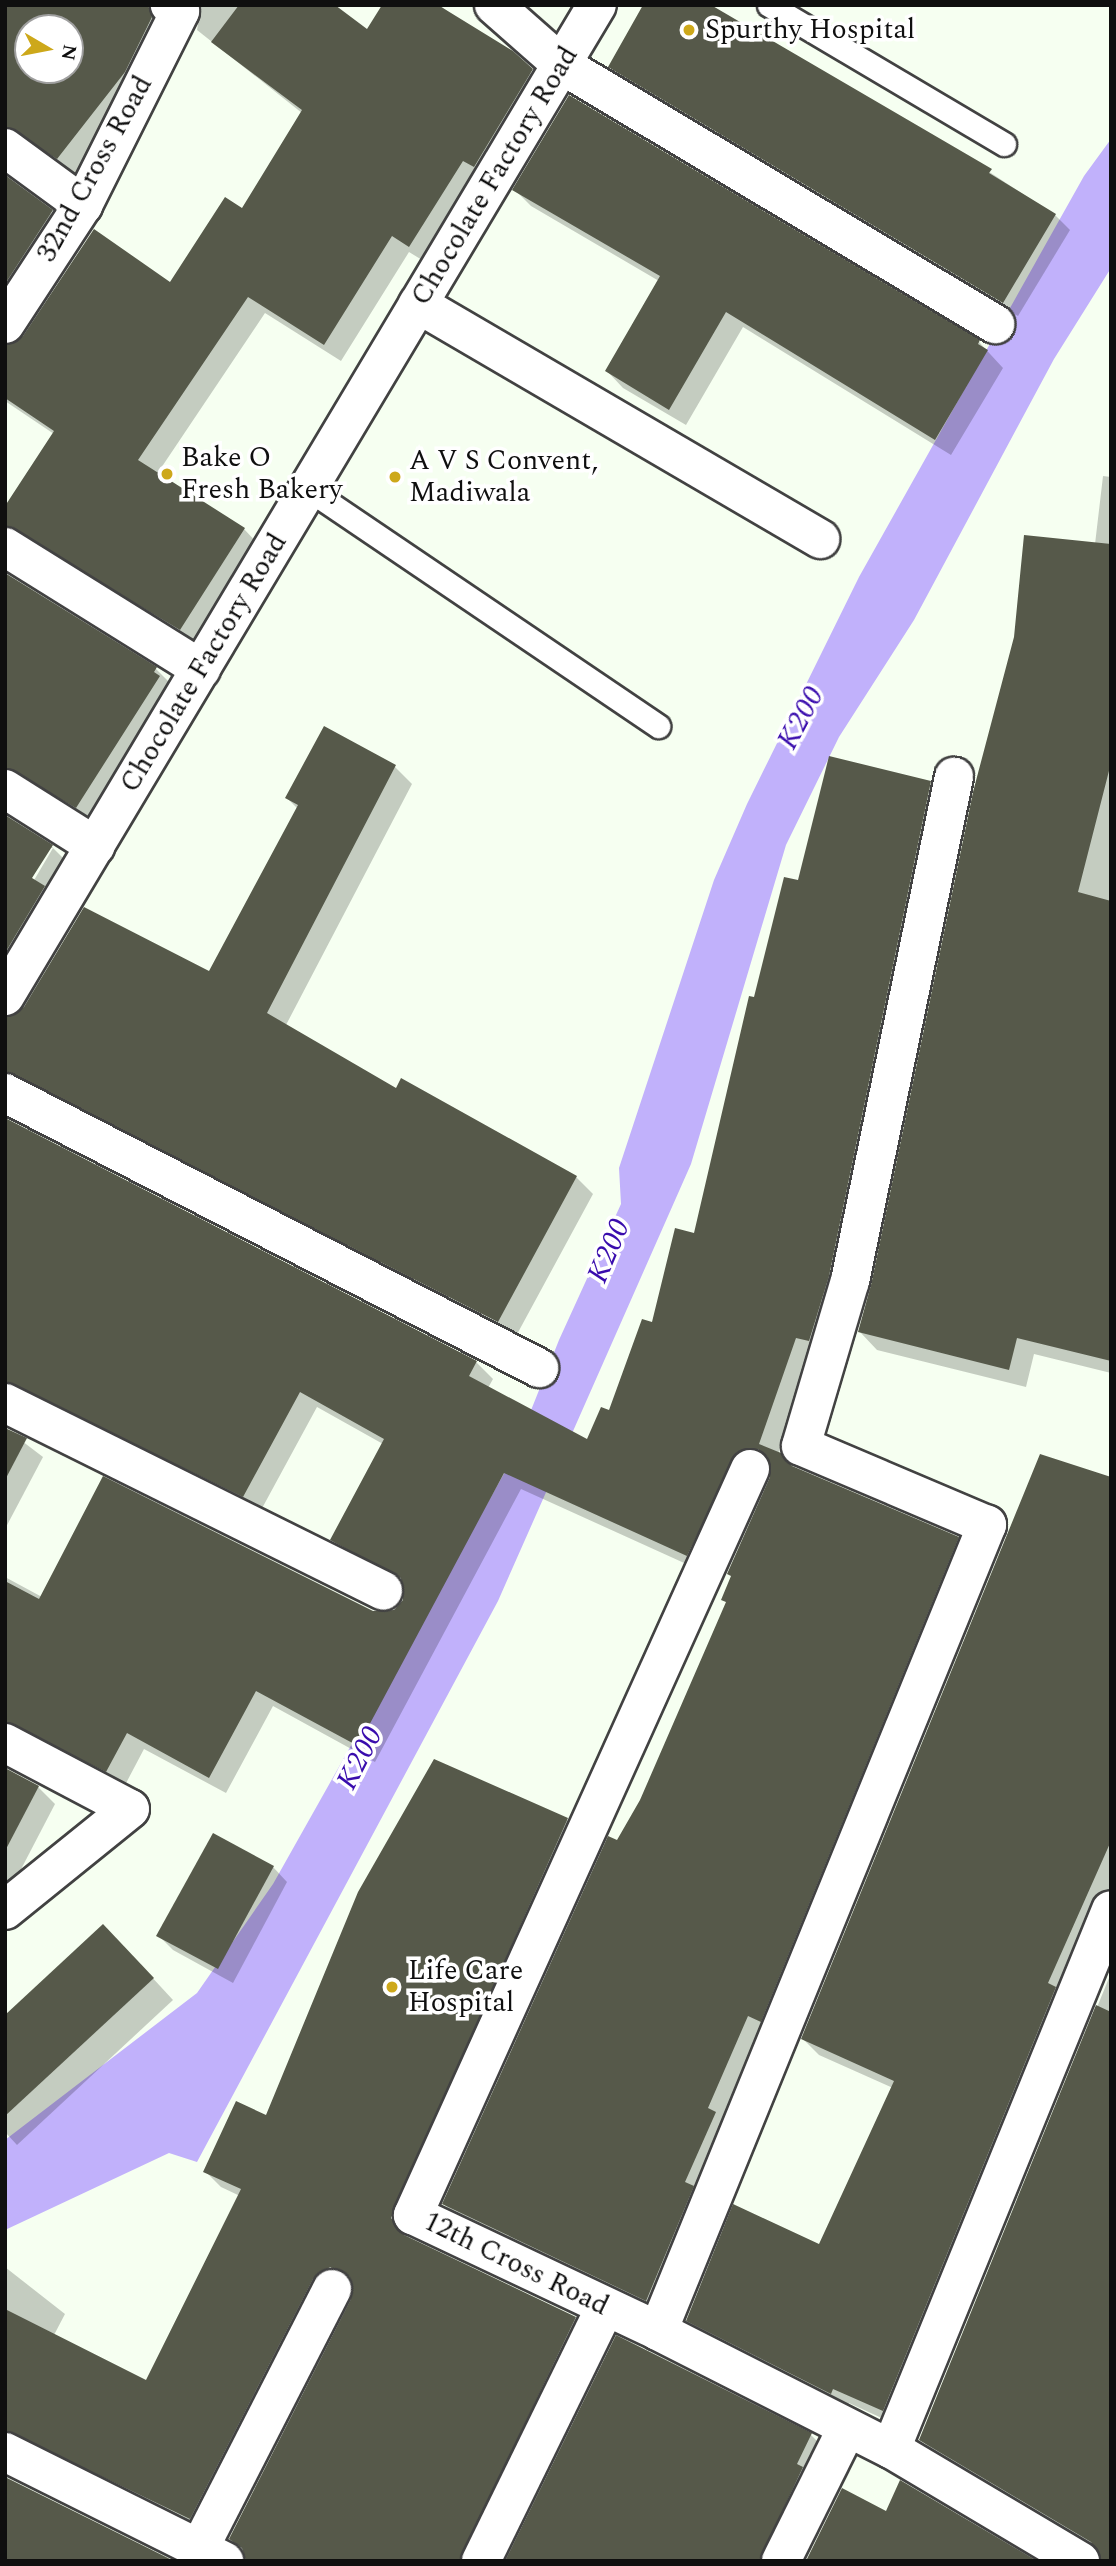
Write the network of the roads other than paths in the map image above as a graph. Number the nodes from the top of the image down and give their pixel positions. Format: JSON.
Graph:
{"nodes":[{"id":1,"x":494,"y":5,"type":"edge"},
{"id":2,"x":597,"y":5,"type":"edge"},
{"id":3,"x":769,"y":5,"type":"edge"},
{"id":4,"x":175,"y":8,"type":"edge"},
{"id":5,"x":562,"y":65,"type":"junction"},
{"id":6,"x":1004,"y":144,"type":"dead end"},
{"id":7,"x":5,"y":148,"type":"edge"},
{"id":8,"x":83,"y":205,"type":"junction"},
{"id":9,"x":418,"y":304,"type":"junction"},
{"id":10,"x":5,"y":324,"type":"edge"},
{"id":11,"x":995,"y":324,"type":"dead end"},
{"id":12,"x":308,"y":489,"type":"junction"},
{"id":13,"x":820,"y":539,"type":"dead end"},
{"id":14,"x":5,"y":547,"type":"edge"},
{"id":15,"x":201,"y":669,"type":"junction"},
{"id":16,"x":659,"y":726,"type":"dead end"},
{"id":17,"x":954,"y":777,"type":"dead end"},
{"id":18,"x":5,"y":789,"type":"edge"},
{"id":19,"x":95,"y":846,"type":"junction"},
{"id":20,"x":5,"y":996,"type":"edge"},
{"id":21,"x":5,"y":1093,"type":"edge"},
{"id":22,"x":538,"y":1368,"type":"dead end"},
{"id":23,"x":5,"y":1403,"type":"edge"},
{"id":24,"x":750,"y":1469,"type":"dead end"},
{"id":25,"x":383,"y":1591,"type":"dead end"},
{"id":26,"x":5,"y":1743,"type":"edge"},
{"id":27,"x":5,"y":1910,"type":"edge"},
{"id":28,"x":1111,"y":1910,"type":"edge"},
{"id":29,"x":1098,"y":1978,"type":"edge"},
{"id":30,"x":332,"y":2289,"type":"dead end"},
{"id":31,"x":605,"y":2308,"type":"junction"},
{"id":32,"x":658,"y":2331,"type":"junction"},
{"id":33,"x":847,"y":2428,"type":"junction"},
{"id":34,"x":891,"y":2449,"type":"junction"},
{"id":35,"x":5,"y":2452,"type":"edge"},
{"id":36,"x":211,"y":2555,"type":"edge"},
{"id":37,"x":1069,"y":2558,"type":"edge"},
{"id":38,"x":481,"y":2561,"type":"edge"},
{"id":39,"x":781,"y":2561,"type":"edge"}],
"edges":[{"from":1,"to":5,"type":"street"},
{"from":2,"to":5,"type":"street","name":"Chocolate Factory Road"},
{"from":3,"to":6,"type":"lane"},
{"from":4,"to":8,"type":"street","name":"32nd Cross Road"},
{"from":5,"to":9,"type":"street","name":"Chocolate Factory Road"},
{"from":5,"to":11,"type":"street"},
{"from":7,"to":8,"type":"street"},
{"from":8,"to":10,"type":"street","name":"32nd Cross Road"},
{"from":9,"to":12,"type":"street","name":"Chocolate Factory Road"},
{"from":9,"to":13,"type":"street"},
{"from":12,"to":15,"type":"street","name":"Chocolate Factory Road"},
{"from":12,"to":16,"type":"lane"},
{"from":14,"to":15,"type":"street"},
{"from":15,"to":19,"type":"street","name":"Chocolate Factory Road"},
{"from":17,"to":32,"type":"street"},
{"from":18,"to":19,"type":"street"},
{"from":19,"to":20,"type":"street","name":"Chocolate Factory Road"},
{"from":21,"to":22,"type":"street"},
{"from":23,"to":25,"type":"street"},
{"from":24,"to":31,"type":"street","name":"12th Cross Road"},
{"from":26,"to":27,"type":"street"},
{"from":28,"to":29,"type":"street"},
{"from":29,"to":34,"type":"street"},
{"from":30,"to":36,"type":"street"},
{"from":31,"to":32,"type":"street","name":"12th Cross Road"},
{"from":31,"to":38,"type":"street"},
{"from":32,"to":33,"type":"street","name":"12th Cross Road"},
{"from":33,"to":34,"type":"street","name":"12th Cross Road"},
{"from":33,"to":39,"type":"street"},
{"from":34,"to":37,"type":"street","name":"12th Cross Road"},
{"from":35,"to":36,"type":"street"}]}
